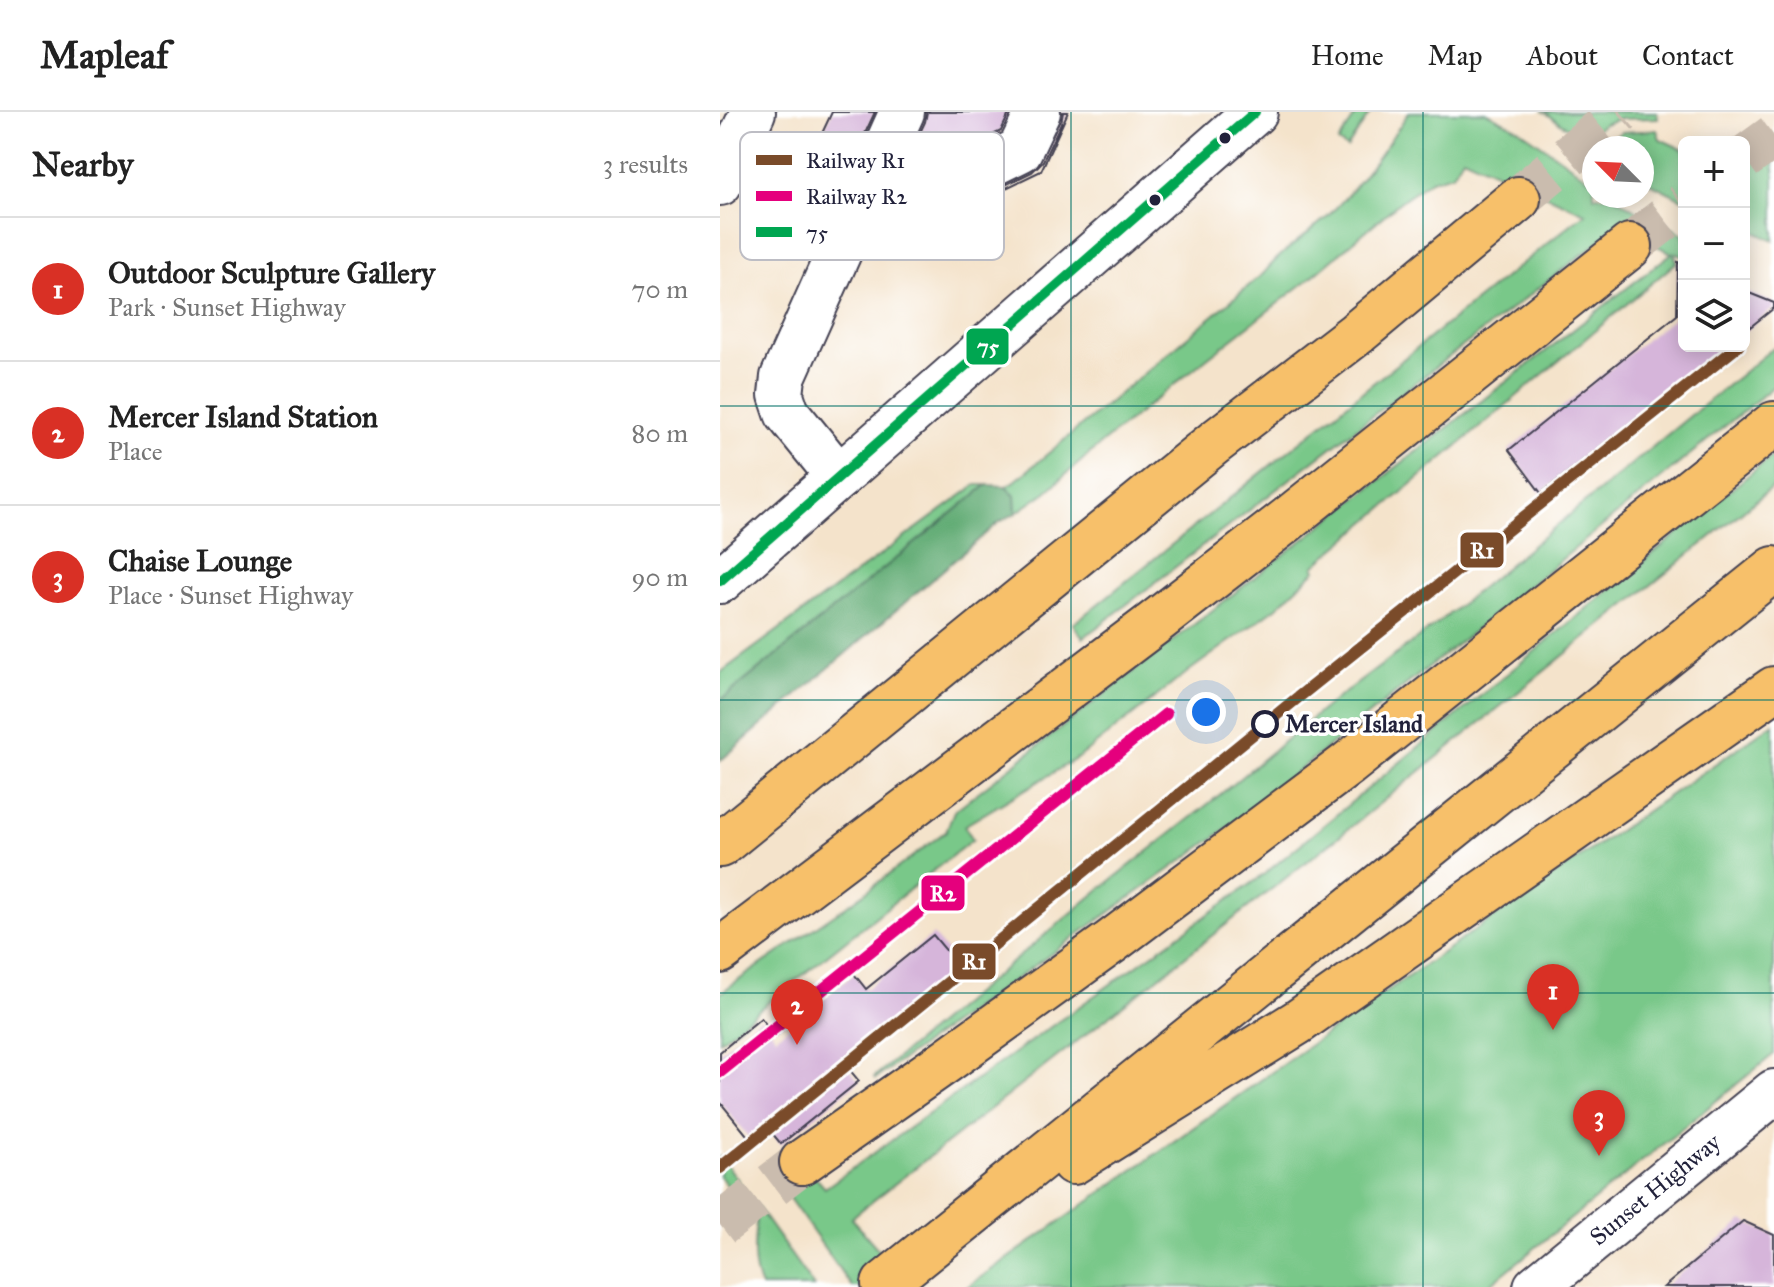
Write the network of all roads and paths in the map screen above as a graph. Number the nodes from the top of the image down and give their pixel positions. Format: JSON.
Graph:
{"nodes":[{"id":1,"x":753,"y":112,"type":"edge"},
{"id":2,"x":902,"y":112,"type":"edge"},
{"id":3,"x":1038,"y":112,"type":"edge"},
{"id":4,"x":1255,"y":112,"type":"edge"},
{"id":5,"x":744,"y":132,"type":"edge"},
{"id":6,"x":893,"y":132,"type":"edge"},
{"id":7,"x":740,"y":140,"type":"edge"},
{"id":8,"x":1004,"y":158,"type":"edge"},
{"id":9,"x":720,"y":183,"type":"edge"},
{"id":10,"x":1518,"y":199,"type":"tunnel mouth"},
{"id":11,"x":1630,"y":246,"type":"tunnel mouth"},
{"id":12,"x":835,"y":260,"type":"edge"},
{"id":13,"x":1774,"y":424,"type":"edge"},
{"id":14,"x":839,"y":477,"type":"junction"},
{"id":15,"x":1774,"y":569,"type":"edge"},
{"id":16,"x":720,"y":581,"type":"edge"},
{"id":17,"x":1774,"y":689,"type":"edge"},
{"id":18,"x":720,"y":845,"type":"edge"},
{"id":19,"x":720,"y":951,"type":"edge"},
{"id":20,"x":1767,"y":1111,"type":"edge"},
{"id":21,"x":802,"y":1162,"type":"tunnel mouth"},
{"id":22,"x":1536,"y":1287,"type":"edge"}],
"edges":[{"from":1,"to":5,"type":"street"},
{"from":2,"to":6,"type":"street"},
{"from":3,"to":8,"type":"street"},
{"from":4,"to":14,"type":"street"},
{"from":7,"to":9,"type":"street"},
{"from":10,"to":18,"type":"highway"},
{"from":11,"to":19,"type":"highway"},
{"from":12,"to":14,"type":"street"},
{"from":13,"to":21,"type":"highway"},
{"from":14,"to":16,"type":"street"},
{"from":15,"to":17,"type":"highway"},
{"from":20,"to":22,"type":"street","name":"Sunset Highway"}]}
